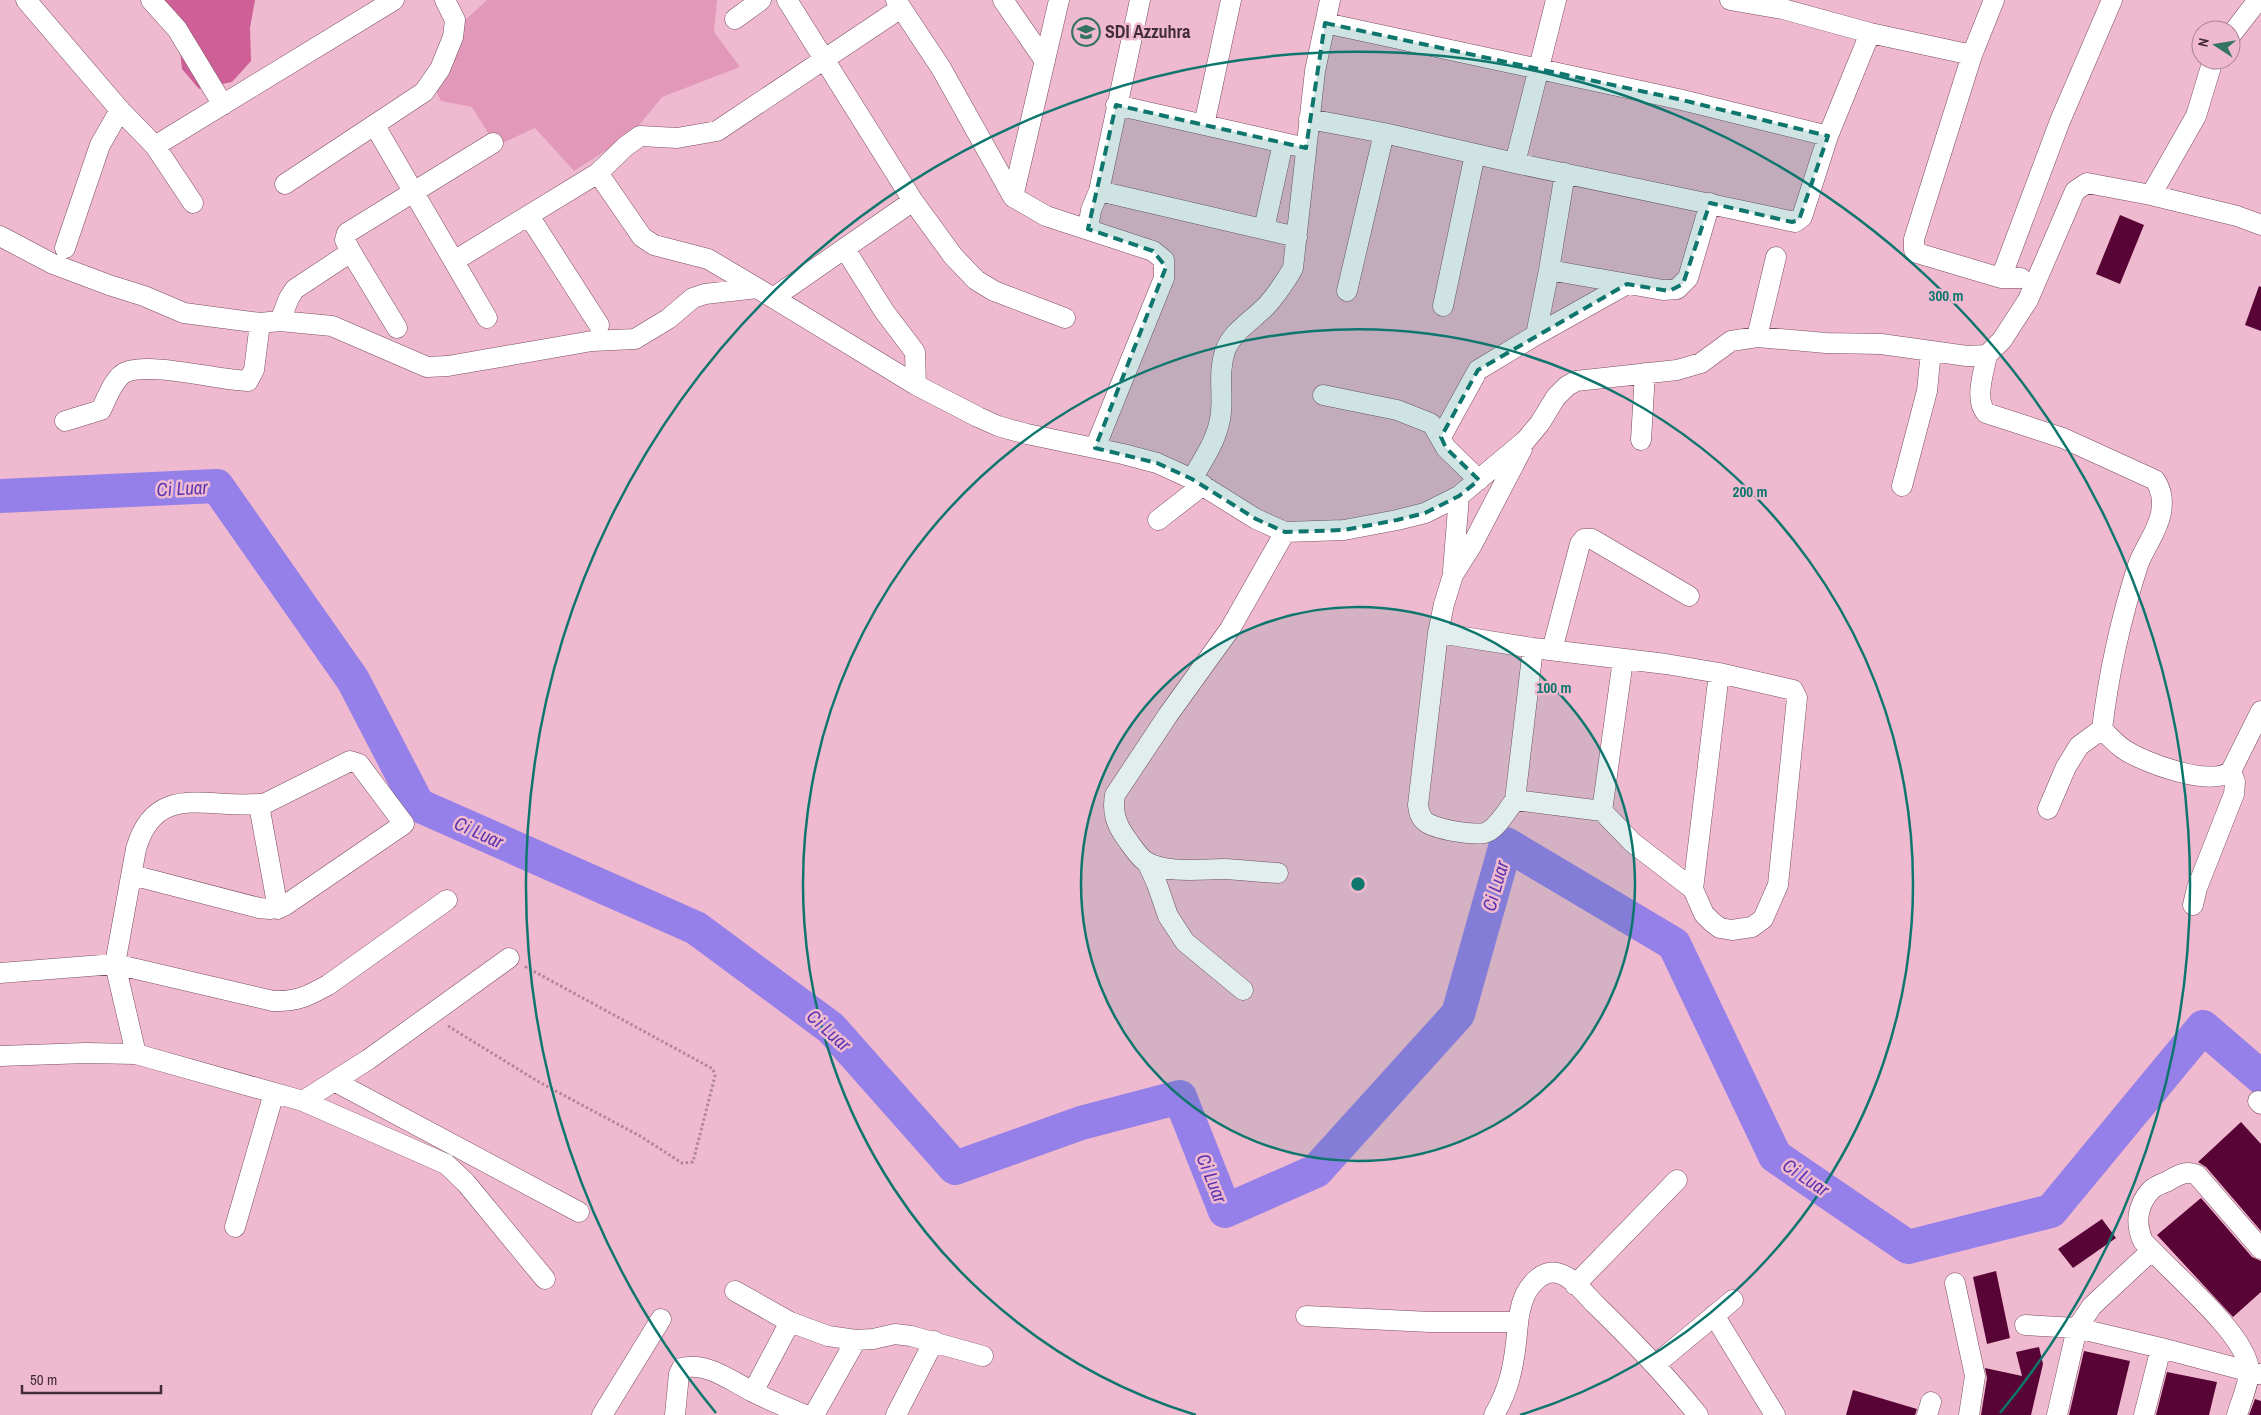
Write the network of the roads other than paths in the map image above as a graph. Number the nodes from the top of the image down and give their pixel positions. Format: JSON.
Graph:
{"nodes":[{"id":1,"x":26,"y":0,"type":"edge"},
{"id":2,"x":151,"y":0,"type":"edge"},
{"id":3,"x":394,"y":0,"type":"edge"},
{"id":4,"x":445,"y":0,"type":"edge"},
{"id":5,"x":761,"y":0,"type":"edge"},
{"id":6,"x":787,"y":0,"type":"edge"},
{"id":7,"x":1003,"y":0,"type":"edge"},
{"id":8,"x":1059,"y":0,"type":"edge"},
{"id":9,"x":1140,"y":0,"type":"edge"},
{"id":10,"x":1230,"y":0,"type":"edge"},
{"id":11,"x":1556,"y":0,"type":"edge"},
{"id":12,"x":1730,"y":0,"type":"edge"},
{"id":13,"x":1994,"y":0,"type":"edge"},
{"id":14,"x":2112,"y":0,"type":"edge"},
{"id":15,"x":2258,"y":0,"type":"edge"},
{"id":16,"x":898,"y":4,"type":"edge"},
{"id":17,"x":1784,"y":4,"type":"edge"},
{"id":18,"x":1325,"y":8,"type":"edge"},
{"id":19,"x":735,"y":19,"type":"dead end"},
{"id":20,"x":2241,"y":22,"type":"edge"},
{"id":21,"x":1870,"y":33,"type":"junction"},
{"id":22,"x":1972,"y":55,"type":"junction"},
{"id":23,"x":823,"y":59,"type":"junction"},
{"id":24,"x":1045,"y":61,"type":"junction"},
{"id":25,"x":1537,"y":68,"type":"junction"},
{"id":26,"x":2211,"y":70,"type":"edge"},
{"id":27,"x":224,"y":105,"type":"junction"},
{"id":28,"x":1116,"y":105,"type":"junction"},
{"id":29,"x":120,"y":110,"type":"junction"},
{"id":30,"x":1309,"y":119,"type":"junction"},
{"id":31,"x":1204,"y":125,"type":"junction"},
{"id":32,"x":375,"y":126,"type":"junction"},
{"id":33,"x":1384,"y":132,"type":"junction"},
{"id":34,"x":1828,"y":136,"type":"junction"},
{"id":35,"x":493,"y":143,"type":"dead end"},
{"id":36,"x":1283,"y":143,"type":"junction"},
{"id":37,"x":155,"y":146,"type":"junction"},
{"id":38,"x":1306,"y":148,"type":"junction"},
{"id":39,"x":1475,"y":154,"type":"junction"},
{"id":40,"x":1514,"y":163,"type":"junction"},
{"id":41,"x":1565,"y":173,"type":"junction"},
{"id":42,"x":598,"y":174,"type":"junction"},
{"id":43,"x":285,"y":184,"type":"dead end"},
{"id":44,"x":1099,"y":191,"type":"junction"},
{"id":45,"x":415,"y":192,"type":"junction"},
{"id":46,"x":2151,"y":195,"type":"junction"},
{"id":47,"x":1013,"y":196,"type":"junction"},
{"id":48,"x":913,"y":201,"type":"junction"},
{"id":49,"x":193,"y":203,"type":"dead end"},
{"id":50,"x":1710,"y":203,"type":"junction"},
{"id":51,"x":529,"y":216,"type":"junction"},
{"id":52,"x":2261,"y":225,"type":"edge"},
{"id":53,"x":1088,"y":229,"type":"junction"},
{"id":54,"x":1264,"y":229,"type":"junction"},
{"id":55,"x":0,"y":236,"type":"edge"},
{"id":56,"x":1297,"y":236,"type":"junction"},
{"id":57,"x":65,"y":248,"type":"dead end"},
{"id":58,"x":845,"y":249,"type":"junction"},
{"id":59,"x":351,"y":252,"type":"junction"},
{"id":60,"x":1776,"y":257,"type":"dead end"},
{"id":61,"x":454,"y":261,"type":"junction"},
{"id":62,"x":1550,"y":270,"type":"junction"},
{"id":63,"x":2001,"y":278,"type":"junction"},
{"id":64,"x":2021,"y":278,"type":"dead end"},
{"id":65,"x":1627,"y":284,"type":"junction"},
{"id":66,"x":1347,"y":291,"type":"dead end"},
{"id":67,"x":765,"y":293,"type":"junction"},
{"id":68,"x":1443,"y":306,"type":"dead end"},
{"id":69,"x":487,"y":318,"type":"dead end"},
{"id":70,"x":1065,"y":318,"type":"dead end"},
{"id":71,"x":280,"y":321,"type":"junction"},
{"id":72,"x":260,"y":323,"type":"junction"},
{"id":73,"x":599,"y":325,"type":"dead end"},
{"id":74,"x":397,"y":328,"type":"dead end"},
{"id":75,"x":1536,"y":335,"type":"junction"},
{"id":76,"x":1757,"y":336,"type":"junction"},
{"id":77,"x":1931,"y":352,"type":"junction"},
{"id":78,"x":1987,"y":354,"type":"junction"},
{"id":79,"x":1645,"y":373,"type":"junction"},
{"id":80,"x":916,"y":385,"type":"junction"},
{"id":81,"x":1323,"y":395,"type":"dead end"},
{"id":82,"x":65,"y":421,"type":"dead end"},
{"id":83,"x":1441,"y":437,"type":"junction"},
{"id":84,"x":1526,"y":440,"type":"junction"},
{"id":85,"x":1641,"y":440,"type":"dead end"},
{"id":86,"x":1095,"y":448,"type":"junction"},
{"id":87,"x":1479,"y":480,"type":"junction"},
{"id":88,"x":1197,"y":482,"type":"junction"},
{"id":89,"x":1902,"y":486,"type":"dead end"},
{"id":90,"x":1459,"y":496,"type":"junction"},
{"id":91,"x":1158,"y":520,"type":"dead end"},
{"id":92,"x":1284,"y":532,"type":"junction"},
{"id":93,"x":1453,"y":575,"type":"junction"},
{"id":94,"x":1689,"y":596,"type":"dead end"},
{"id":95,"x":1438,"y":633,"type":"junction"},
{"id":96,"x":1543,"y":649,"type":"junction"},
{"id":97,"x":1623,"y":660,"type":"junction"},
{"id":98,"x":1718,"y":673,"type":"junction"},
{"id":99,"x":2261,"y":711,"type":"edge"},
{"id":100,"x":2102,"y":729,"type":"junction"},
{"id":101,"x":2254,"y":739,"type":"edge"},
{"id":102,"x":2231,"y":771,"type":"junction"},
{"id":103,"x":1515,"y":800,"type":"junction"},
{"id":104,"x":259,"y":804,"type":"junction"},
{"id":105,"x":2048,"y":809,"type":"dead end"},
{"id":106,"x":1602,"y":811,"type":"junction"},
{"id":107,"x":1147,"y":862,"type":"junction"},
{"id":108,"x":1278,"y":873,"type":"dead end"},
{"id":109,"x":132,"y":875,"type":"junction"},
{"id":110,"x":1693,"y":889,"type":"junction"},
{"id":111,"x":448,"y":900,"type":"dead end"},
{"id":112,"x":2193,"y":905,"type":"dead end"},
{"id":113,"x":278,"y":909,"type":"junction"},
{"id":114,"x":509,"y":958,"type":"road end"},
{"id":115,"x":115,"y":964,"type":"junction"},
{"id":116,"x":0,"y":973,"type":"edge"},
{"id":117,"x":1243,"y":990,"type":"dead end"},
{"id":118,"x":136,"y":1054,"type":"junction"},
{"id":119,"x":0,"y":1056,"type":"edge"},
{"id":120,"x":334,"y":1081,"type":"junction"},
{"id":121,"x":274,"y":1092,"type":"junction"},
{"id":122,"x":303,"y":1101,"type":"junction"},
{"id":123,"x":1678,"y":1180,"type":"dead end"},
{"id":124,"x":579,"y":1212,"type":"dead end"},
{"id":125,"x":235,"y":1226,"type":"dead end"},
{"id":126,"x":2261,"y":1249,"type":"edge"},
{"id":127,"x":2152,"y":1251,"type":"junction"},
{"id":128,"x":545,"y":1279,"type":"dead end"},
{"id":129,"x":1955,"y":1283,"type":"dead end"},
{"id":130,"x":1575,"y":1284,"type":"junction"},
{"id":131,"x":734,"y":1291,"type":"dead end"},
{"id":132,"x":1733,"y":1300,"type":"dead end"},
{"id":133,"x":1714,"y":1315,"type":"junction"},
{"id":134,"x":1306,"y":1316,"type":"dead end"},
{"id":135,"x":661,"y":1319,"type":"dead end"},
{"id":136,"x":790,"y":1322,"type":"junction"},
{"id":137,"x":1518,"y":1322,"type":"junction"},
{"id":138,"x":2025,"y":1325,"type":"dead end"},
{"id":139,"x":2077,"y":1328,"type":"junction"},
{"id":140,"x":856,"y":1340,"type":"junction"},
{"id":141,"x":934,"y":1341,"type":"junction"},
{"id":142,"x":2161,"y":1348,"type":"junction"},
{"id":143,"x":983,"y":1356,"type":"dead end"},
{"id":144,"x":1656,"y":1364,"type":"junction"},
{"id":145,"x":2255,"y":1373,"type":"edge"},
{"id":146,"x":753,"y":1392,"type":"junction"},
{"id":147,"x":602,"y":1415,"type":"edge"},
{"id":148,"x":675,"y":1415,"type":"edge"},
{"id":149,"x":805,"y":1415,"type":"edge"},
{"id":150,"x":814,"y":1415,"type":"edge"},
{"id":151,"x":896,"y":1415,"type":"edge"},
{"id":152,"x":1494,"y":1415,"type":"edge"},
{"id":153,"x":1698,"y":1415,"type":"edge"},
{"id":154,"x":1775,"y":1415,"type":"edge"},
{"id":155,"x":1969,"y":1415,"type":"edge"},
{"id":156,"x":2057,"y":1415,"type":"edge"},
{"id":157,"x":2144,"y":1415,"type":"edge"},
{"id":158,"x":2237,"y":1415,"type":"edge"}],
"edges":[{"from":1,"to":29,"type":"street"},
{"from":2,"to":27,"type":"street"},
{"from":3,"to":27,"type":"street"},
{"from":4,"to":32,"type":"street"},
{"from":5,"to":19,"type":"street"},
{"from":6,"to":23,"type":"street"},
{"from":7,"to":24,"type":"street"},
{"from":8,"to":24,"type":"street"},
{"from":9,"to":28,"type":"street"},
{"from":10,"to":31,"type":"street"},
{"from":11,"to":25,"type":"street"},
{"from":12,"to":17,"type":"street"},
{"from":13,"to":22,"type":"street"},
{"from":14,"to":63,"type":"street"},
{"from":15,"to":20,"type":"street"},
{"from":16,"to":23,"type":"street"},
{"from":16,"to":47,"type":"street"},
{"from":17,"to":21,"type":"street"},
{"from":18,"to":25,"type":"street"},
{"from":18,"to":30,"type":"street"},
{"from":21,"to":22,"type":"street"},
{"from":21,"to":34,"type":"street"},
{"from":22,"to":63,"type":"street"},
{"from":23,"to":42,"type":"street"},
{"from":23,"to":48,"type":"street"},
{"from":24,"to":47,"type":"street"},
{"from":25,"to":34,"type":"street"},
{"from":25,"to":40,"type":"street"},
{"from":26,"to":46,"type":"street"},
{"from":27,"to":37,"type":"street"},
{"from":28,"to":31,"type":"street"},
{"from":28,"to":44,"type":"street"},
{"from":29,"to":37,"type":"street"},
{"from":29,"to":57,"type":"street"},
{"from":30,"to":33,"type":"street"},
{"from":30,"to":38,"type":"street"},
{"from":31,"to":36,"type":"street"},
{"from":32,"to":43,"type":"street"},
{"from":32,"to":45,"type":"street"},
{"from":33,"to":39,"type":"street"},
{"from":33,"to":66,"type":"street"},
{"from":34,"to":50,"type":"street"},
{"from":35,"to":45,"type":"street"},
{"from":36,"to":38,"type":"street"},
{"from":36,"to":54,"type":"street"},
{"from":37,"to":49,"type":"street"},
{"from":38,"to":56,"type":"street"},
{"from":39,"to":40,"type":"street"},
{"from":39,"to":68,"type":"street"},
{"from":40,"to":41,"type":"street"},
{"from":41,"to":50,"type":"street"},
{"from":41,"to":62,"type":"street"},
{"from":42,"to":51,"type":"street"},
{"from":42,"to":67,"type":"street"},
{"from":44,"to":53,"type":"street"},
{"from":44,"to":54,"type":"street"},
{"from":45,"to":59,"type":"street"},
{"from":45,"to":61,"type":"street"},
{"from":46,"to":52,"type":"street"},
{"from":46,"to":78,"type":"street"},
{"from":47,"to":53,"type":"street"},
{"from":48,"to":58,"type":"street"},
{"from":48,"to":70,"type":"street"},
{"from":50,"to":65,"type":"street"},
{"from":51,"to":61,"type":"street"},
{"from":51,"to":73,"type":"street"},
{"from":53,"to":86,"type":"street"},
{"from":54,"to":56,"type":"street"},
{"from":55,"to":72,"type":"street"},
{"from":56,"to":88,"type":"street"},
{"from":58,"to":67,"type":"street"},
{"from":58,"to":80,"type":"street"},
{"from":59,"to":71,"type":"street"},
{"from":59,"to":74,"type":"street"},
{"from":60,"to":76,"type":"street"},
{"from":61,"to":69,"type":"street"},
{"from":62,"to":65,"type":"street"},
{"from":62,"to":75,"type":"street"},
{"from":63,"to":64,"type":"street"},
{"from":65,"to":75,"type":"street"},
{"from":67,"to":71,"type":"street"},
{"from":67,"to":80,"type":"street"},
{"from":71,"to":72,"type":"street"},
{"from":72,"to":82,"type":"street"},
{"from":75,"to":83,"type":"street"},
{"from":76,"to":77,"type":"street"},
{"from":76,"to":79,"type":"street"},
{"from":77,"to":78,"type":"street"},
{"from":77,"to":89,"type":"street"},
{"from":78,"to":100,"type":"street"},
{"from":79,"to":84,"type":"street"},
{"from":79,"to":85,"type":"street"},
{"from":80,"to":86,"type":"street"},
{"from":81,"to":83,"type":"street"},
{"from":83,"to":87,"type":"street"},
{"from":84,"to":87,"type":"street"},
{"from":84,"to":93,"type":"street"},
{"from":86,"to":88,"type":"street"},
{"from":87,"to":90,"type":"street"},
{"from":88,"to":91,"type":"street"},
{"from":88,"to":92,"type":"street"},
{"from":90,"to":92,"type":"street"},
{"from":90,"to":93,"type":"street"},
{"from":92,"to":107,"type":"street"},
{"from":93,"to":95,"type":"street"},
{"from":94,"to":96,"type":"street"},
{"from":95,"to":96,"type":"street"},
{"from":95,"to":103,"type":"street"},
{"from":96,"to":97,"type":"street"},
{"from":96,"to":103,"type":"street"},
{"from":97,"to":98,"type":"street"},
{"from":97,"to":106,"type":"street"},
{"from":98,"to":110,"type":"street"},
{"from":98,"to":110,"type":"street"},
{"from":99,"to":101,"type":"street"},
{"from":100,"to":102,"type":"street"},
{"from":100,"to":105,"type":"street"},
{"from":101,"to":102,"type":"street"},
{"from":102,"to":112,"type":"street"},
{"from":103,"to":106,"type":"street"},
{"from":104,"to":109,"type":"street"},
{"from":104,"to":113,"type":"street"},
{"from":104,"to":113,"type":"street"},
{"from":106,"to":110,"type":"street"},
{"from":107,"to":108,"type":"street"},
{"from":107,"to":117,"type":"street"},
{"from":109,"to":113,"type":"street"},
{"from":109,"to":115,"type":"street"},
{"from":111,"to":115,"type":"street"},
{"from":114,"to":120,"type":"street"},
{"from":115,"to":116,"type":"street"},
{"from":115,"to":118,"type":"street"},
{"from":118,"to":119,"type":"street"},
{"from":118,"to":121,"type":"street"},
{"from":120,"to":122,"type":"street"},
{"from":120,"to":124,"type":"street"},
{"from":121,"to":122,"type":"street"},
{"from":121,"to":125,"type":"street"},
{"from":122,"to":128,"type":"street"},
{"from":123,"to":130,"type":"street"},
{"from":126,"to":127,"type":"street"},
{"from":127,"to":139,"type":"street"},
{"from":127,"to":145,"type":"street"},
{"from":129,"to":155,"type":"street"},
{"from":130,"to":137,"type":"street"},
{"from":130,"to":144,"type":"street"},
{"from":131,"to":136,"type":"street"},
{"from":132,"to":133,"type":"street"},
{"from":133,"to":144,"type":"street"},
{"from":133,"to":154,"type":"street"},
{"from":134,"to":137,"type":"street"},
{"from":135,"to":147,"type":"street"},
{"from":136,"to":140,"type":"street"},
{"from":136,"to":146,"type":"street"},
{"from":137,"to":152,"type":"street"},
{"from":138,"to":139,"type":"street"},
{"from":139,"to":142,"type":"street"},
{"from":139,"to":156,"type":"street"},
{"from":140,"to":141,"type":"street"},
{"from":140,"to":150,"type":"street"},
{"from":141,"to":143,"type":"street"},
{"from":141,"to":151,"type":"street"},
{"from":142,"to":145,"type":"street"},
{"from":142,"to":157,"type":"street"},
{"from":144,"to":153,"type":"street"},
{"from":145,"to":158,"type":"street"},
{"from":146,"to":148,"type":"street"},
{"from":146,"to":149,"type":"street"}]}
